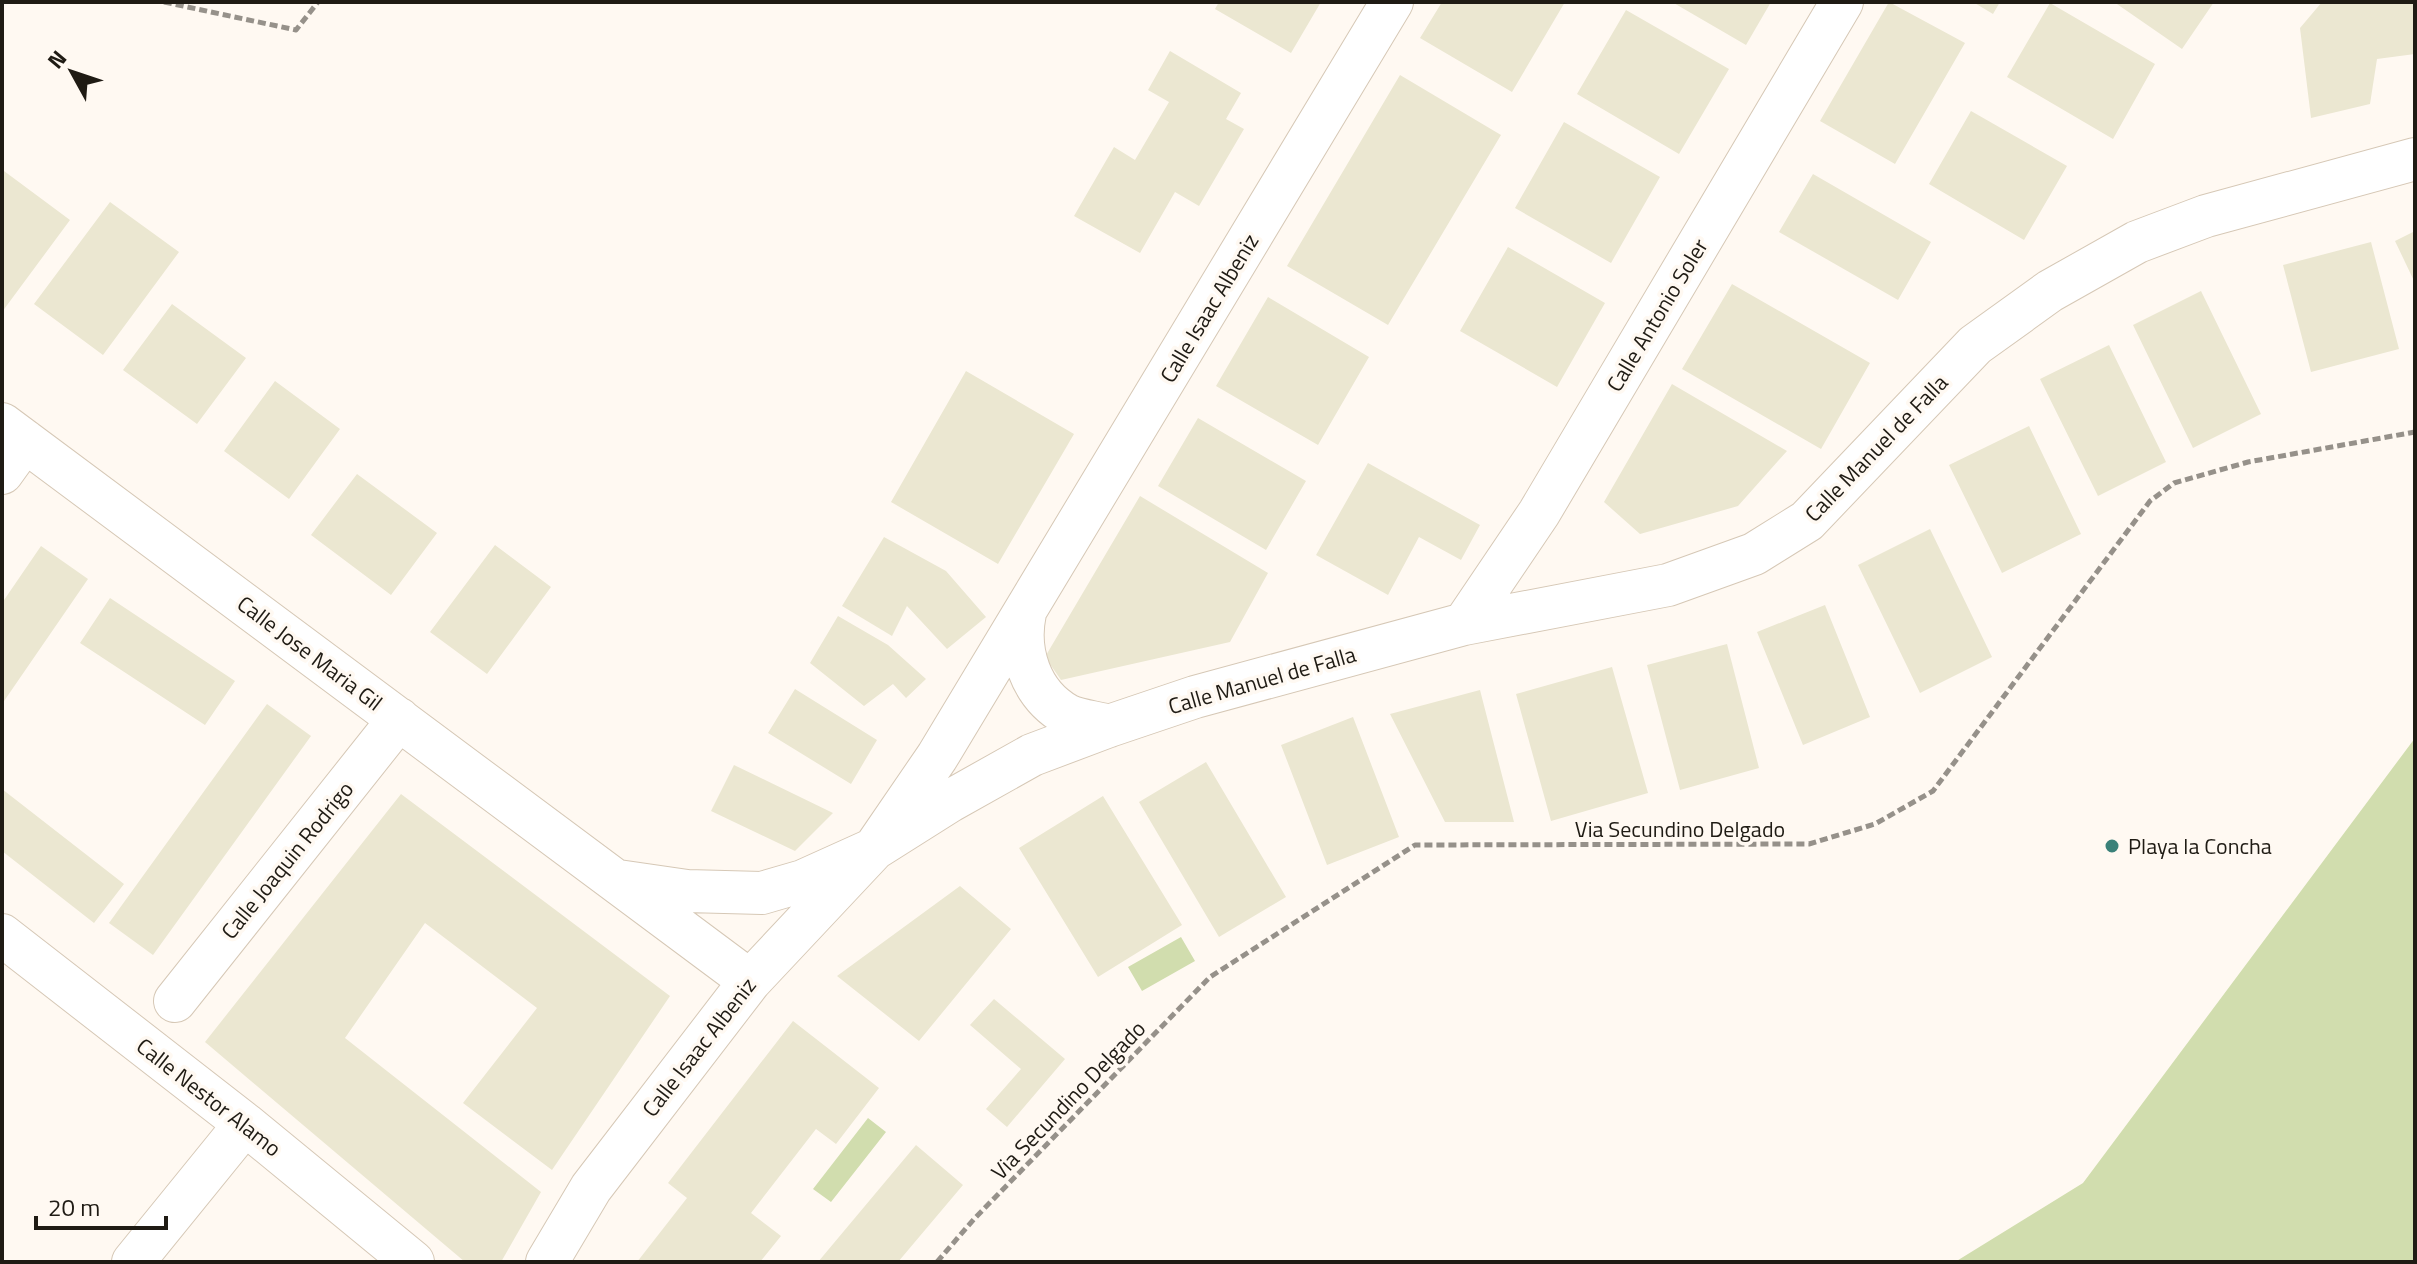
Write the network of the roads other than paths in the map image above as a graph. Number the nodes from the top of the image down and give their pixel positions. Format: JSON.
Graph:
{"nodes":[{"id":1,"x":1392,"y":2,"type":"edge"},
{"id":2,"x":1842,"y":2,"type":"edge"},
{"id":3,"x":2415,"y":159,"type":"edge"},
{"id":4,"x":10,"y":446,"type":"edge"},
{"id":5,"x":1025,"y":613,"type":"junction"},
{"id":6,"x":1464,"y":624,"type":"junction"},
{"id":7,"x":399,"y":719,"type":"junction"},
{"id":8,"x":1109,"y":726,"type":"junction"},
{"id":9,"x":1032,"y":755,"type":"joint"},
{"id":10,"x":874,"y":849,"type":"junction"},
{"id":11,"x":618,"y":881,"type":"junction"},
{"id":12,"x":2,"y":935,"type":"edge"},
{"id":13,"x":750,"y":981,"type":"junction"},
{"id":14,"x":175,"y":1001,"type":"dead end"},
{"id":15,"x":245,"y":1124,"type":"junction"},
{"id":16,"x":133,"y":1262,"type":"edge"},
{"id":17,"x":413,"y":1262,"type":"edge"},
{"id":18,"x":547,"y":1262,"type":"edge"}],
"edges":[{"from":1,"to":5,"type":"street","name":"Calle Isaac Albeniz"},
{"from":2,"to":6,"type":"street","name":"Calle Antonio Soler"},
{"from":3,"to":6,"type":"street","name":"Calle Manuel de Falla"},
{"from":4,"to":7,"type":"street","name":"Calle Jose Maria Gil"},
{"from":5,"to":8,"type":"street","name":"Calle Isaac Albeniz"},
{"from":5,"to":10,"type":"street","name":"Calle Isaac Albeniz"},
{"from":6,"to":8,"type":"street","name":"Calle Manuel de Falla"},
{"from":7,"to":11,"type":"street","name":"Calle Jose Maria Gil"},
{"from":7,"to":14,"type":"street","name":"Calle Joaquin Rodrigo"},
{"from":8,"to":9,"type":"street","name":"Calle Manuel de Falla"},
{"from":9,"to":10,"type":"street","name":"Calle Isaac Albeniz"},
{"from":10,"to":11,"type":"street","name":"Calle Jose Maria Gil"},
{"from":10,"to":13,"type":"street","name":"Calle Isaac Albeniz"},
{"from":11,"to":13,"type":"street","name":"Calle Jose Maria Gil"},
{"from":12,"to":15,"type":"street","name":"Calle Nestor Alamo"},
{"from":13,"to":18,"type":"street","name":"Calle Isaac Albeniz"},
{"from":15,"to":16,"type":"street"},
{"from":15,"to":17,"type":"street","name":"Calle Nestor Alamo"}]}
